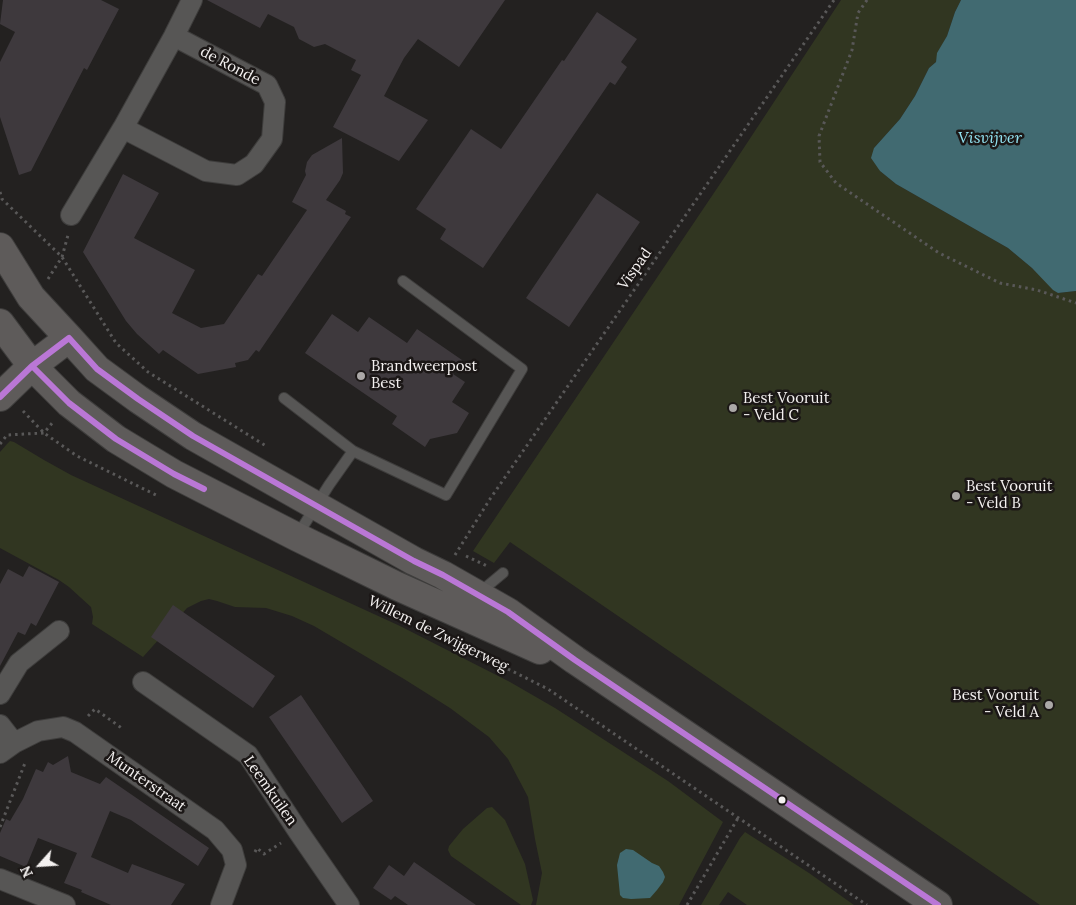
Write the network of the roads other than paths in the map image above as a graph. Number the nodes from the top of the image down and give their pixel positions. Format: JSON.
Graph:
{"nodes":[{"id":1,"x":192,"y":0,"type":"edge"},
{"id":2,"x":174,"y":36,"type":"junction"},
{"id":3,"x":123,"y":128,"type":"junction"},
{"id":4,"x":72,"y":215,"type":"dead end"},
{"id":5,"x":0,"y":247,"type":"edge"},
{"id":6,"x":403,"y":281,"type":"dead end"},
{"id":7,"x":0,"y":323,"type":"edge"},
{"id":8,"x":69,"y":338,"type":"junction"},
{"id":9,"x":32,"y":366,"type":"junction"},
{"id":10,"x":2,"y":394,"type":"edge"},
{"id":11,"x":284,"y":398,"type":"dead end"},
{"id":12,"x":353,"y":451,"type":"junction"},
{"id":13,"x":317,"y":505,"type":"junction"},
{"id":14,"x":297,"y":537,"type":"junction"},
{"id":15,"x":503,"y":573,"type":"road end"},
{"id":16,"x":477,"y":595,"type":"junction"},
{"id":17,"x":59,"y":630,"type":"dead end"},
{"id":18,"x":575,"y":660,"type":"junction"},
{"id":19,"x":143,"y":682,"type":"dead end"},
{"id":20,"x":0,"y":694,"type":"edge"},
{"id":21,"x":0,"y":725,"type":"edge"},
{"id":22,"x":7,"y":748,"type":"edge"},
{"id":23,"x":0,"y":879,"type":"edge"},
{"id":24,"x":222,"y":904,"type":"edge"},
{"id":25,"x":65,"y":905,"type":"edge"},
{"id":26,"x":349,"y":905,"type":"edge"},
{"id":27,"x":938,"y":905,"type":"edge"}],
"edges":[{"from":1,"to":2,"type":"street"},
{"from":2,"to":3,"type":"street"},
{"from":2,"to":3,"type":"street","name":"de Ronde"},
{"from":3,"to":4,"type":"street"},
{"from":5,"to":8,"type":"main road","name":"Willem de Zwijgerweg"},
{"from":6,"to":12,"type":"lane"},
{"from":7,"to":9,"type":"main road","name":"Willem de Zwijgerweg"},
{"from":8,"to":9,"type":"main road"},
{"from":8,"to":13,"type":"main road","name":"Willem de Zwijgerweg"},
{"from":9,"to":10,"type":"main road"},
{"from":9,"to":14,"type":"main road","name":"Willem de Zwijgerweg"},
{"from":11,"to":12,"type":"lane"},
{"from":12,"to":13,"type":"lane"},
{"from":13,"to":14,"type":"lane"},
{"from":13,"to":16,"type":"main road","name":"Willem de Zwijgerweg"},
{"from":14,"to":18,"type":"main road","name":"Willem de Zwijgerweg"},
{"from":15,"to":16,"type":"lane"},
{"from":16,"to":18,"type":"main road","name":"Willem de Zwijgerweg"},
{"from":17,"to":20,"type":"street"},
{"from":18,"to":27,"type":"main road","name":"Willem de Zwijgerweg"},
{"from":19,"to":26,"type":"street","name":"Leemkuilen"},
{"from":21,"to":22,"type":"street"},
{"from":22,"to":24,"type":"street","name":"Munterstraat"},
{"from":23,"to":25,"type":"street"}]}
